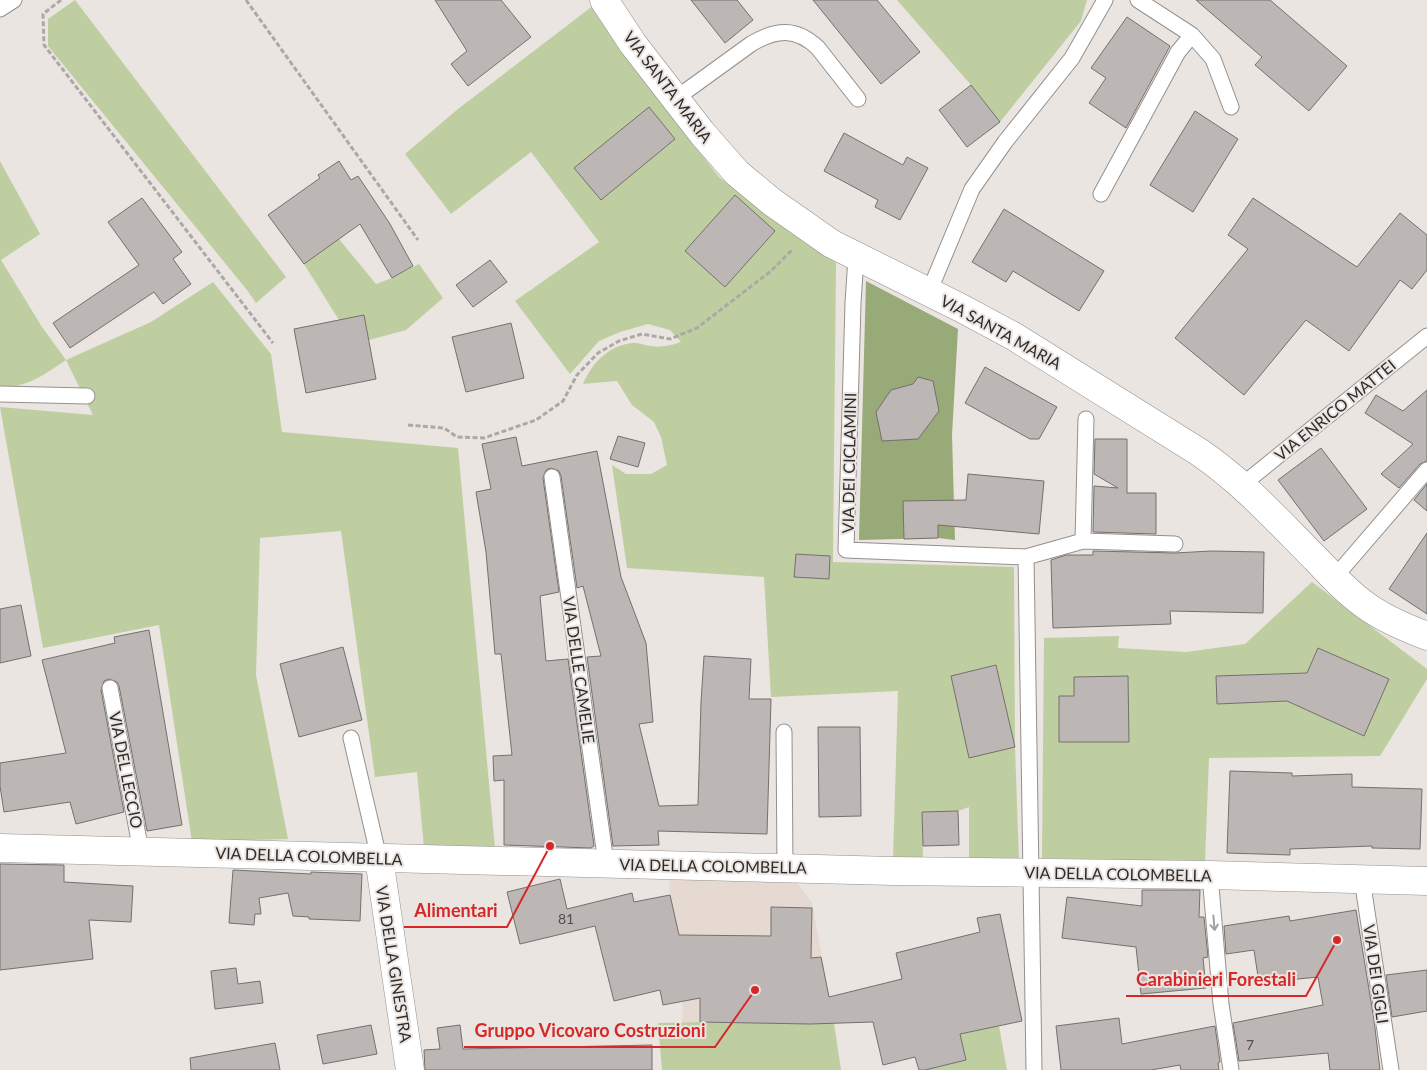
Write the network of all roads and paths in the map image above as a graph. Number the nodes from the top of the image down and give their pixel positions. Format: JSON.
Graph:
{"nodes":[{"id":1,"x":14,"y":0,"type":"edge"},
{"id":2,"x":61,"y":0,"type":"edge"},
{"id":3,"x":246,"y":0,"type":"edge"},
{"id":4,"x":604,"y":0,"type":"edge"},
{"id":5,"x":1105,"y":0,"type":"edge"},
{"id":6,"x":1138,"y":0,"type":"edge"},
{"id":7,"x":0,"y":9,"type":"edge"},
{"id":8,"x":1192,"y":35,"type":"junction"},
{"id":9,"x":676,"y":99,"type":"junction"},
{"id":10,"x":858,"y":99,"type":"dead end"},
{"id":11,"x":1231,"y":107,"type":"dead end"},
{"id":12,"x":1101,"y":194,"type":"dead end"},
{"id":13,"x":812,"y":230,"type":"junction"},
{"id":14,"x":418,"y":240,"type":"dead end"},
{"id":15,"x":856,"y":257,"type":"junction"},
{"id":16,"x":928,"y":292,"type":"junction"},
{"id":17,"x":1427,"y":336,"type":"edge"},
{"id":18,"x":273,"y":343,"type":"dead end"},
{"id":19,"x":0,"y":394,"type":"edge"},
{"id":20,"x":88,"y":396,"type":"dead end"},
{"id":21,"x":1086,"y":419,"type":"dead end"},
{"id":22,"x":408,"y":425,"type":"dead end"},
{"id":23,"x":1427,"y":470,"type":"edge"},
{"id":24,"x":552,"y":477,"type":"dead end"},
{"id":25,"x":1242,"y":485,"type":"junction"},
{"id":26,"x":1083,"y":540,"type":"junction"},
{"id":27,"x":1174,"y":544,"type":"dead end"},
{"id":28,"x":1026,"y":557,"type":"junction"},
{"id":29,"x":1334,"y":578,"type":"junction"},
{"id":30,"x":1427,"y":636,"type":"edge"},
{"id":31,"x":110,"y":688,"type":"dead end"},
{"id":32,"x":784,"y":732,"type":"dead end"},
{"id":33,"x":351,"y":738,"type":"dead end"},
{"id":34,"x":0,"y":848,"type":"edge"},
{"id":35,"x":141,"y":851,"type":"junction"},
{"id":36,"x":378,"y":858,"type":"junction"},
{"id":37,"x":606,"y":863,"type":"junction"},
{"id":38,"x":785,"y":868,"type":"junction"},
{"id":39,"x":1030,"y":872,"type":"junction"},
{"id":40,"x":1210,"y":875,"type":"junction"},
{"id":41,"x":1362,"y":878,"type":"junction"},
{"id":42,"x":1427,"y":880,"type":"edge"},
{"id":43,"x":1034,"y":1069,"type":"dead end"},
{"id":44,"x":410,"y":1070,"type":"edge"},
{"id":45,"x":1231,"y":1070,"type":"edge"},
{"id":46,"x":1390,"y":1070,"type":"edge"}],
"edges":[{"from":1,"to":7,"type":"lane"},
{"from":2,"to":18,"type":"path"},
{"from":3,"to":14,"type":"path"},
{"from":4,"to":9,"type":"street","name":"VIA SANTA MARIA"},
{"from":5,"to":16,"type":"lane"},
{"from":6,"to":8,"type":"lane"},
{"from":8,"to":11,"type":"lane"},
{"from":8,"to":12,"type":"lane"},
{"from":9,"to":10,"type":"lane"},
{"from":9,"to":13,"type":"street","name":"VIA SANTA MARIA"},
{"from":13,"to":15,"type":"street","name":"VIA SANTA MARIA"},
{"from":13,"to":22,"type":"path"},
{"from":15,"to":16,"type":"street","name":"VIA SANTA MARIA"},
{"from":15,"to":28,"type":"lane","name":"VIA DEI CICLAMINI"},
{"from":16,"to":25,"type":"street","name":"VIA SANTA MARIA"},
{"from":17,"to":25,"type":"lane","name":"VIA ENRICO MATTEI"},
{"from":19,"to":20,"type":"lane"},
{"from":21,"to":26,"type":"lane"},
{"from":23,"to":29,"type":"lane"},
{"from":24,"to":37,"type":"lane","name":"VIA DELLE CAMELIE"},
{"from":25,"to":29,"type":"street","name":"VIA SANTA MARIA"},
{"from":26,"to":27,"type":"lane","name":"VIA DEI CICLAMINI"},
{"from":26,"to":28,"type":"lane","name":"VIA DEI CICLAMINI"},
{"from":28,"to":39,"type":"lane"},
{"from":29,"to":30,"type":"street","name":"VIA SANTA MARIA"},
{"from":31,"to":35,"type":"lane","name":"VIA DEL LECCIO"},
{"from":32,"to":38,"type":"lane"},
{"from":33,"to":36,"type":"lane"},
{"from":34,"to":35,"type":"street","name":"VIA DELLA COLOMBELLA"},
{"from":35,"to":36,"type":"street","name":"VIA DELLA COLOMBELLA"},
{"from":36,"to":37,"type":"street","name":"VIA DELLA COLOMBELLA"},
{"from":36,"to":44,"type":"street","name":"VIA DELLA GINESTRA"},
{"from":37,"to":38,"type":"street","name":"VIA DELLA COLOMBELLA"},
{"from":38,"to":39,"type":"street","name":"VIA DELLA COLOMBELLA"},
{"from":39,"to":40,"type":"street","name":"VIA DELLA COLOMBELLA"},
{"from":39,"to":43,"type":"lane"},
{"from":40,"to":41,"type":"street","name":"VIA DELLA COLOMBELLA"},
{"from":40,"to":45,"type":"lane","one_way":true},
{"from":41,"to":42,"type":"street","name":"VIA DELLA COLOMBELLA"},
{"from":41,"to":46,"type":"lane","name":"VIA DEI GIGLI"}]}
